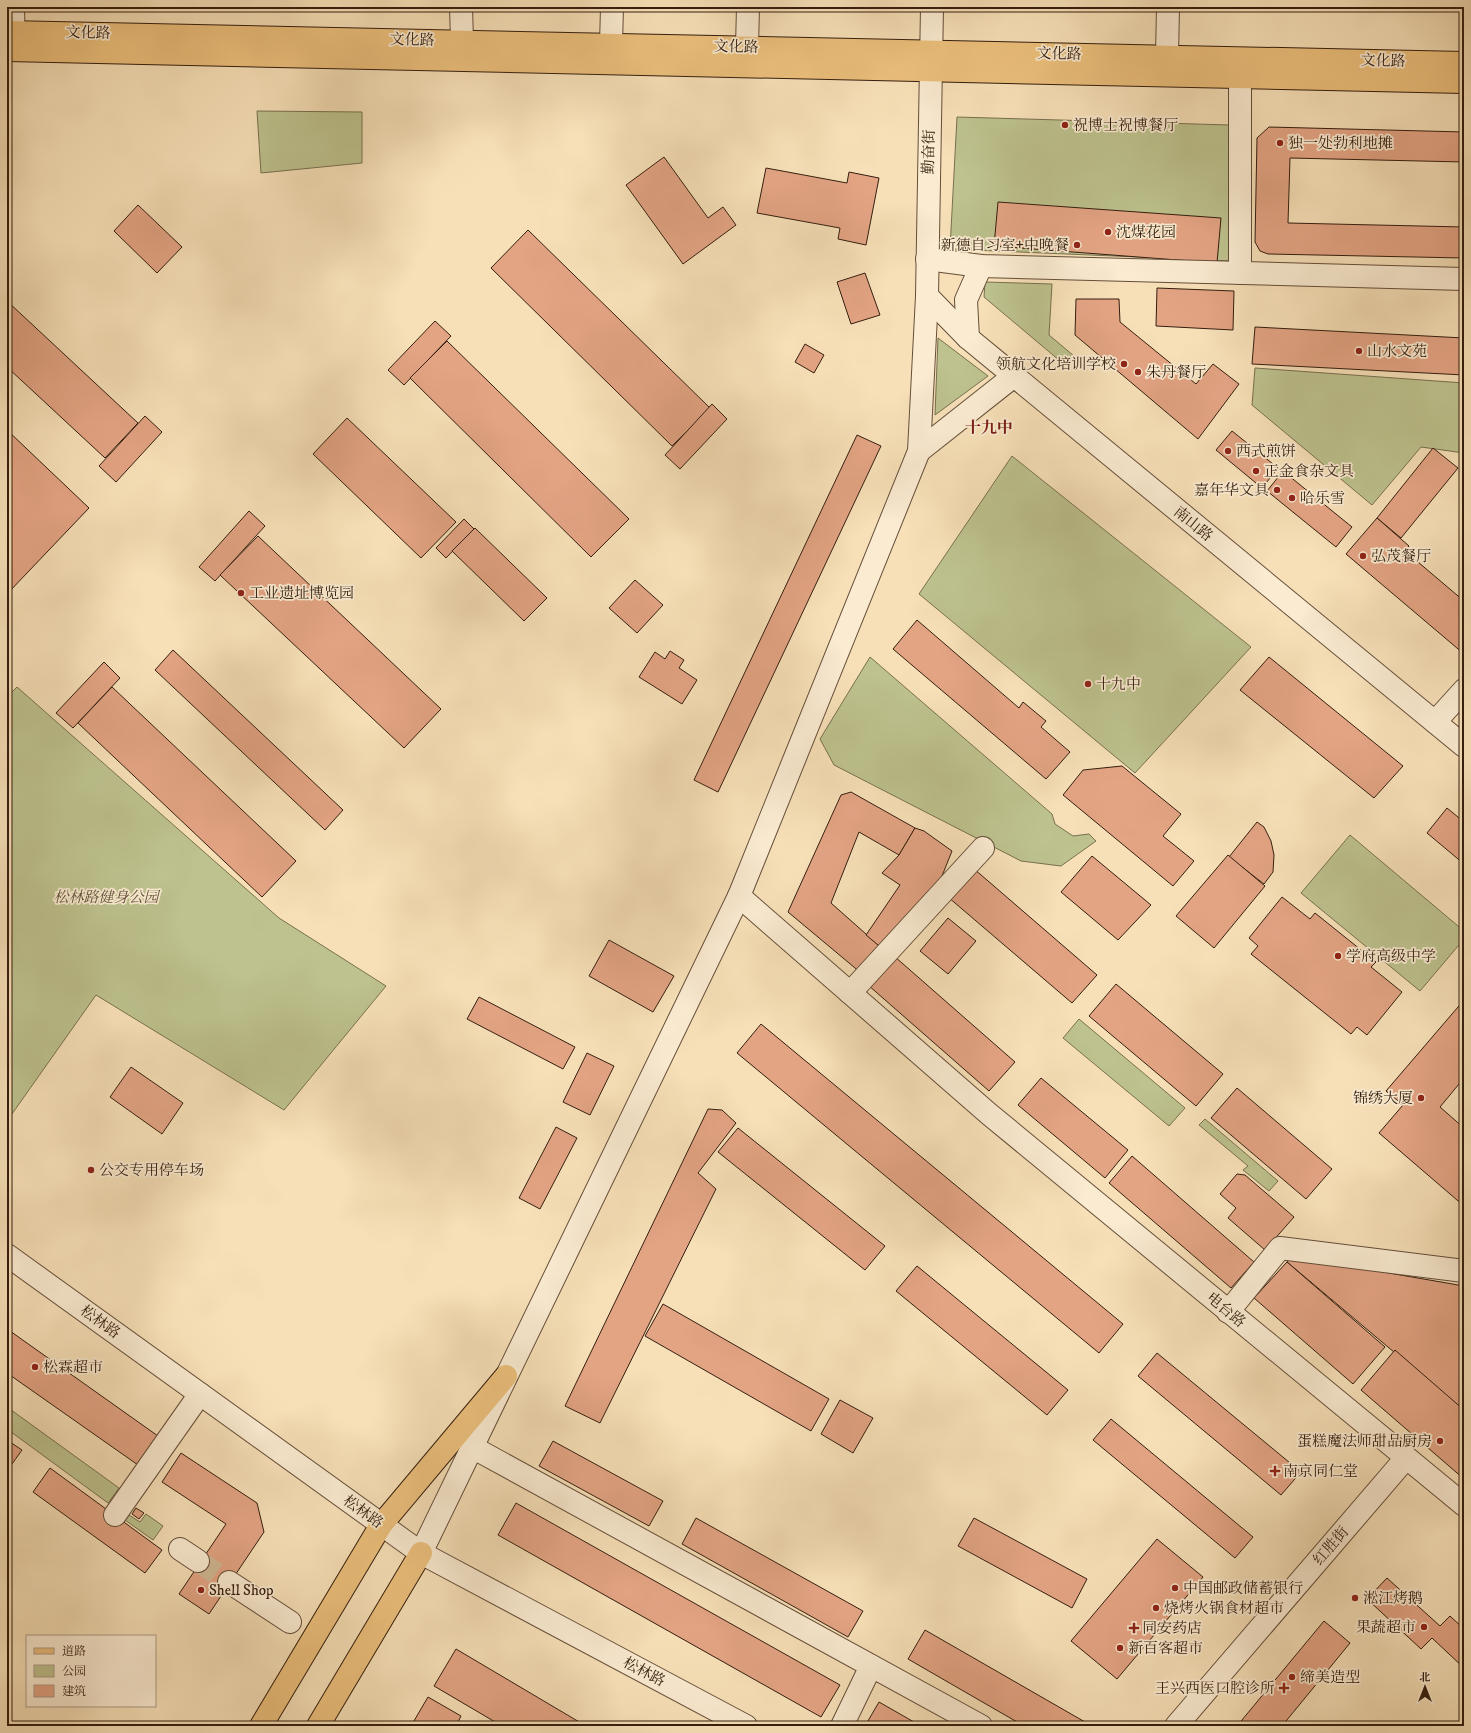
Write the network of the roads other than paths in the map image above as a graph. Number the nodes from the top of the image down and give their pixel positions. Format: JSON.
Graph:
{"nodes":[{"id":1,"x":13,"y":7,"type":"edge"},
{"id":2,"x":461,"y":7,"type":"edge"},
{"id":3,"x":612,"y":7,"type":"edge"},
{"id":4,"x":748,"y":7,"type":"edge"},
{"id":5,"x":932,"y":7,"type":"edge"},
{"id":6,"x":1168,"y":7,"type":"edge"},
{"id":7,"x":11,"y":41,"type":"edge"},
{"id":8,"x":462,"y":41,"type":"junction"},
{"id":9,"x":611,"y":44,"type":"junction"},
{"id":10,"x":747,"y":47,"type":"junction"},
{"id":11,"x":1167,"y":56,"type":"junction"},
{"id":12,"x":931,"y":61,"type":"junction"},
{"id":13,"x":1464,"y":63,"type":"edge"},
{"id":14,"x":1240,"y":77,"type":"junction"},
{"id":15,"x":1464,"y":82,"type":"edge"},
{"id":16,"x":927,"y":259,"type":"junction"},
{"id":17,"x":981,"y":266,"type":"junction"},
{"id":18,"x":1240,"y":273,"type":"junction"},
{"id":19,"x":1464,"y":279,"type":"edge"},
{"id":20,"x":927,"y":296,"type":"junction"},
{"id":21,"x":968,"y":338,"type":"junction"},
{"id":22,"x":1014,"y":376,"type":"junction"},
{"id":23,"x":919,"y":451,"type":"junction"},
{"id":24,"x":1464,"y":690,"type":"edge"},
{"id":25,"x":1435,"y":722,"type":"junction"},
{"id":26,"x":1464,"y":746,"type":"edge"},
{"id":27,"x":983,"y":848,"type":"dead end"},
{"id":28,"x":740,"y":896,"type":"junction"},
{"id":29,"x":850,"y":993,"type":"junction"},
{"id":30,"x":7,"y":1255,"type":"edge"},
{"id":31,"x":1464,"y":1271,"type":"edge"},
{"id":32,"x":1228,"y":1312,"type":"junction"},
{"id":33,"x":506,"y":1376,"type":"junction"},
{"id":34,"x":200,"y":1394,"type":"junction"},
{"id":35,"x":472,"y":1447,"type":"junction"},
{"id":36,"x":1406,"y":1458,"type":"junction"},
{"id":37,"x":1464,"y":1506,"type":"edge"},
{"id":38,"x":115,"y":1515,"type":"dead end"},
{"id":39,"x":381,"y":1524,"type":"junction"},
{"id":40,"x":180,"y":1549,"type":"dead end"},
{"id":41,"x":420,"y":1554,"type":"junction"},
{"id":42,"x":198,"y":1561,"type":"tunnel mouth"},
{"id":43,"x":229,"y":1582,"type":"tunnel mouth"},
{"id":44,"x":290,"y":1622,"type":"dead end"},
{"id":45,"x":871,"y":1666,"type":"junction"},
{"id":46,"x":261,"y":1726,"type":"edge"},
{"id":47,"x":318,"y":1726,"type":"edge"},
{"id":48,"x":746,"y":1726,"type":"edge"},
{"id":49,"x":842,"y":1726,"type":"edge"},
{"id":50,"x":981,"y":1726,"type":"edge"},
{"id":51,"x":1176,"y":1726,"type":"edge"}],
"edges":[{"from":1,"to":7,"type":"street"},
{"from":2,"to":8,"type":"street"},
{"from":3,"to":9,"type":"street"},
{"from":4,"to":10,"type":"street"},
{"from":5,"to":12,"type":"street","name":"勤奋街"},
{"from":6,"to":11,"type":"street"},
{"from":7,"to":8,"type":"main road","name":"文化路"},
{"from":7,"to":12,"type":"main road","name":"文化路"},
{"from":8,"to":9,"type":"main road","name":"文化路"},
{"from":9,"to":10,"type":"main road","name":"文化路"},
{"from":10,"to":12,"type":"main road","name":"文化路"},
{"from":11,"to":12,"type":"main road","name":"文化路"},
{"from":11,"to":13,"type":"main road","name":"文化路"},
{"from":12,"to":14,"type":"main road","name":"文化路"},
{"from":12,"to":16,"type":"street","name":"勤奋街"},
{"from":14,"to":15,"type":"main road","name":"文化路"},
{"from":14,"to":18,"type":"street"},
{"from":16,"to":17,"type":"street"},
{"from":16,"to":20,"type":"street","name":"勤奋街"},
{"from":17,"to":18,"type":"street"},
{"from":17,"to":21,"type":"street"},
{"from":18,"to":19,"type":"street"},
{"from":20,"to":21,"type":"street","name":"南山路"},
{"from":20,"to":23,"type":"street","name":"勤奋街"},
{"from":21,"to":22,"type":"street","name":"南山路"},
{"from":22,"to":23,"type":"street"},
{"from":22,"to":25,"type":"street","name":"南山路"},
{"from":23,"to":28,"type":"street"},
{"from":24,"to":25,"type":"street"},
{"from":25,"to":26,"type":"street","name":"南山路"},
{"from":27,"to":29,"type":"street"},
{"from":28,"to":29,"type":"street","name":"电台路"},
{"from":28,"to":33,"type":"street"},
{"from":29,"to":32,"type":"street","name":"电台路"},
{"from":30,"to":34,"type":"street","name":"松林路"},
{"from":31,"to":32,"type":"street"},
{"from":32,"to":36,"type":"street","name":"电台路"},
{"from":33,"to":35,"type":"street"},
{"from":33,"to":39,"type":"main road"},
{"from":34,"to":38,"type":"street"},
{"from":34,"to":39,"type":"street","name":"松林路"},
{"from":35,"to":41,"type":"street"},
{"from":35,"to":45,"type":"street"},
{"from":36,"to":37,"type":"street","name":"电台路"},
{"from":36,"to":51,"type":"street","name":"红胜街"},
{"from":39,"to":41,"type":"street","name":"松林路"},
{"from":39,"to":46,"type":"main road"},
{"from":40,"to":42,"type":"street"},
{"from":41,"to":47,"type":"main road"},
{"from":41,"to":48,"type":"street","name":"松林路"},
{"from":43,"to":44,"type":"street"},
{"from":45,"to":49,"type":"street"},
{"from":45,"to":50,"type":"street"}]}
